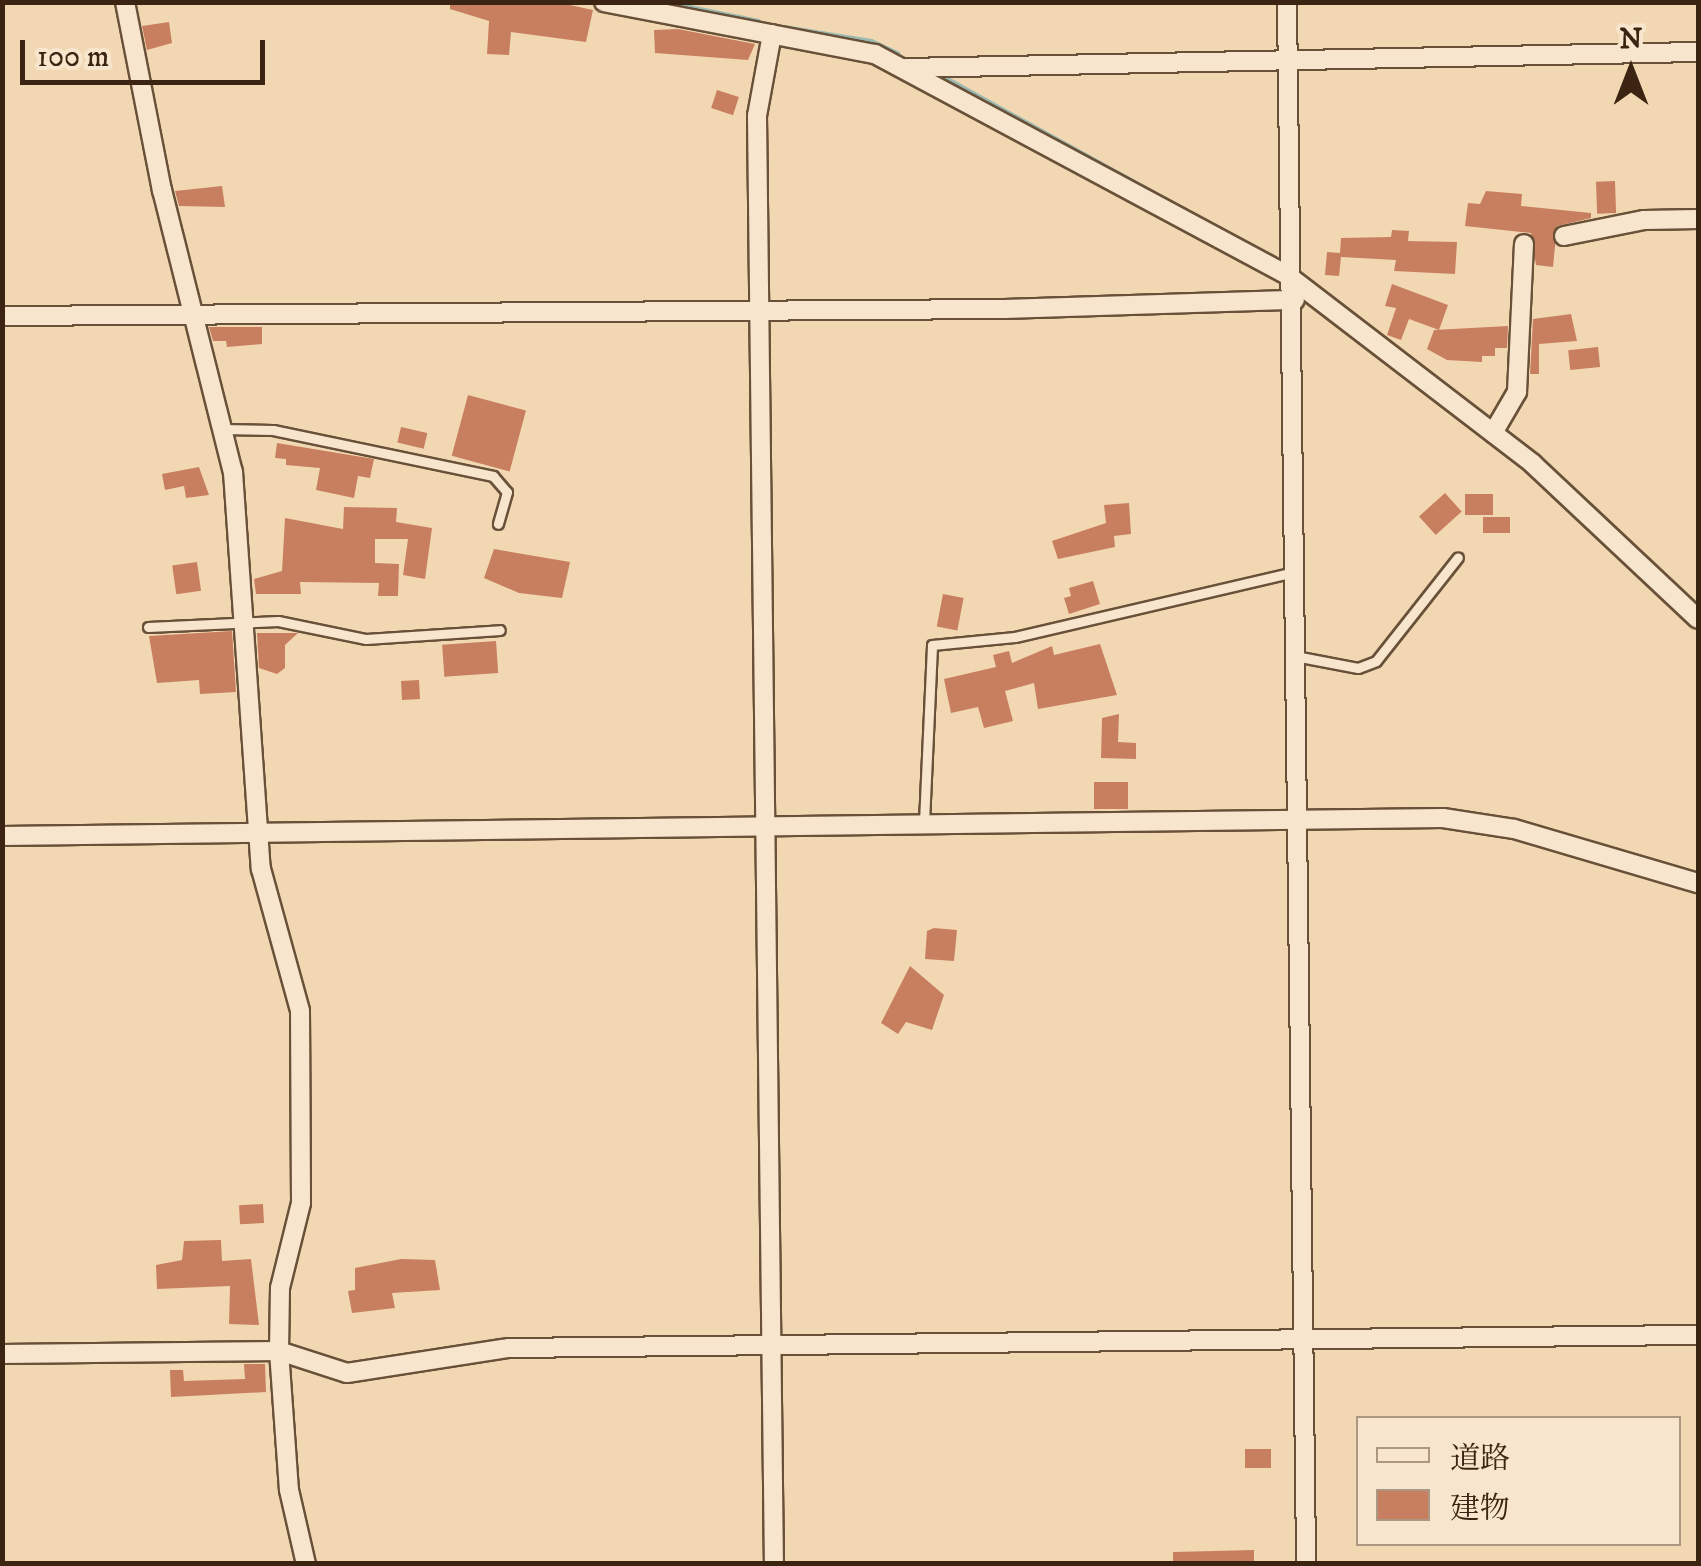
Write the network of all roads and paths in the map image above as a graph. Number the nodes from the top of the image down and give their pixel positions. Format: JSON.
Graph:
{"nodes":[{"id":1,"x":125,"y":2,"type":"edge"},
{"id":2,"x":604,"y":2,"type":"edge"},
{"id":3,"x":1287,"y":2,"type":"edge"},
{"id":4,"x":772,"y":34,"type":"junction"},
{"id":5,"x":1698,"y":52,"type":"edge"},
{"id":6,"x":1288,"y":59,"type":"junction"},
{"id":7,"x":906,"y":68,"type":"junction"},
{"id":8,"x":1698,"y":219,"type":"edge"},
{"id":9,"x":1564,"y":236,"type":"dead end"},
{"id":10,"x":1524,"y":244,"type":"dead end"},
{"id":11,"x":1294,"y":290,"type":"junction"},
{"id":12,"x":762,"y":312,"type":"junction"},
{"id":13,"x":194,"y":313,"type":"junction"},
{"id":14,"x":2,"y":316,"type":"edge"},
{"id":15,"x":223,"y":429,"type":"junction"},
{"id":16,"x":1493,"y":433,"type":"junction"},
{"id":17,"x":498,"y":524,"type":"dead end"},
{"id":18,"x":1458,"y":557,"type":"dead end"},
{"id":19,"x":1294,"y":572,"type":"junction"},
{"id":20,"x":1698,"y":619,"type":"edge"},
{"id":21,"x":247,"y":620,"type":"junction"},
{"id":22,"x":148,"y":627,"type":"dead end"},
{"id":23,"x":500,"y":630,"type":"dead end"},
{"id":24,"x":1295,"y":656,"type":"junction"},
{"id":25,"x":1297,"y":819,"type":"junction"},
{"id":26,"x":924,"y":822,"type":"junction"},
{"id":27,"x":768,"y":826,"type":"junction"},
{"id":28,"x":259,"y":831,"type":"junction"},
{"id":29,"x":2,"y":836,"type":"edge"},
{"id":30,"x":1698,"y":883,"type":"edge"},
{"id":31,"x":1698,"y":1335,"type":"edge"},
{"id":32,"x":1304,"y":1340,"type":"junction"},
{"id":33,"x":773,"y":1346,"type":"junction"},
{"id":34,"x":278,"y":1351,"type":"junction"},
{"id":35,"x":2,"y":1354,"type":"edge"},
{"id":36,"x":306,"y":1564,"type":"edge"},
{"id":37,"x":774,"y":1564,"type":"edge"},
{"id":38,"x":1306,"y":1564,"type":"edge"}],
"edges":[{"from":1,"to":13,"type":"street"},
{"from":2,"to":4,"type":"street"},
{"from":3,"to":6,"type":"street"},
{"from":4,"to":7,"type":"street"},
{"from":4,"to":12,"type":"street"},
{"from":5,"to":6,"type":"street"},
{"from":6,"to":7,"type":"street"},
{"from":6,"to":11,"type":"street"},
{"from":7,"to":11,"type":"street"},
{"from":8,"to":9,"type":"street"},
{"from":10,"to":16,"type":"street"},
{"from":11,"to":12,"type":"street"},
{"from":11,"to":16,"type":"street"},
{"from":11,"to":19,"type":"street"},
{"from":12,"to":13,"type":"street"},
{"from":12,"to":27,"type":"street"},
{"from":13,"to":14,"type":"street"},
{"from":13,"to":15,"type":"street"},
{"from":15,"to":17,"type":"lane"},
{"from":15,"to":21,"type":"street"},
{"from":16,"to":20,"type":"street"},
{"from":18,"to":24,"type":"lane"},
{"from":19,"to":24,"type":"street"},
{"from":19,"to":26,"type":"lane"},
{"from":21,"to":22,"type":"lane"},
{"from":21,"to":23,"type":"lane"},
{"from":21,"to":28,"type":"street"},
{"from":24,"to":25,"type":"street"},
{"from":25,"to":26,"type":"street"},
{"from":25,"to":30,"type":"street"},
{"from":25,"to":32,"type":"street"},
{"from":26,"to":27,"type":"street"},
{"from":27,"to":28,"type":"street"},
{"from":27,"to":33,"type":"street"},
{"from":28,"to":29,"type":"street"},
{"from":28,"to":34,"type":"street"},
{"from":31,"to":32,"type":"street"},
{"from":32,"to":33,"type":"street"},
{"from":32,"to":38,"type":"street"},
{"from":33,"to":34,"type":"street"},
{"from":33,"to":37,"type":"street"},
{"from":34,"to":35,"type":"street"},
{"from":34,"to":36,"type":"street"}]}
